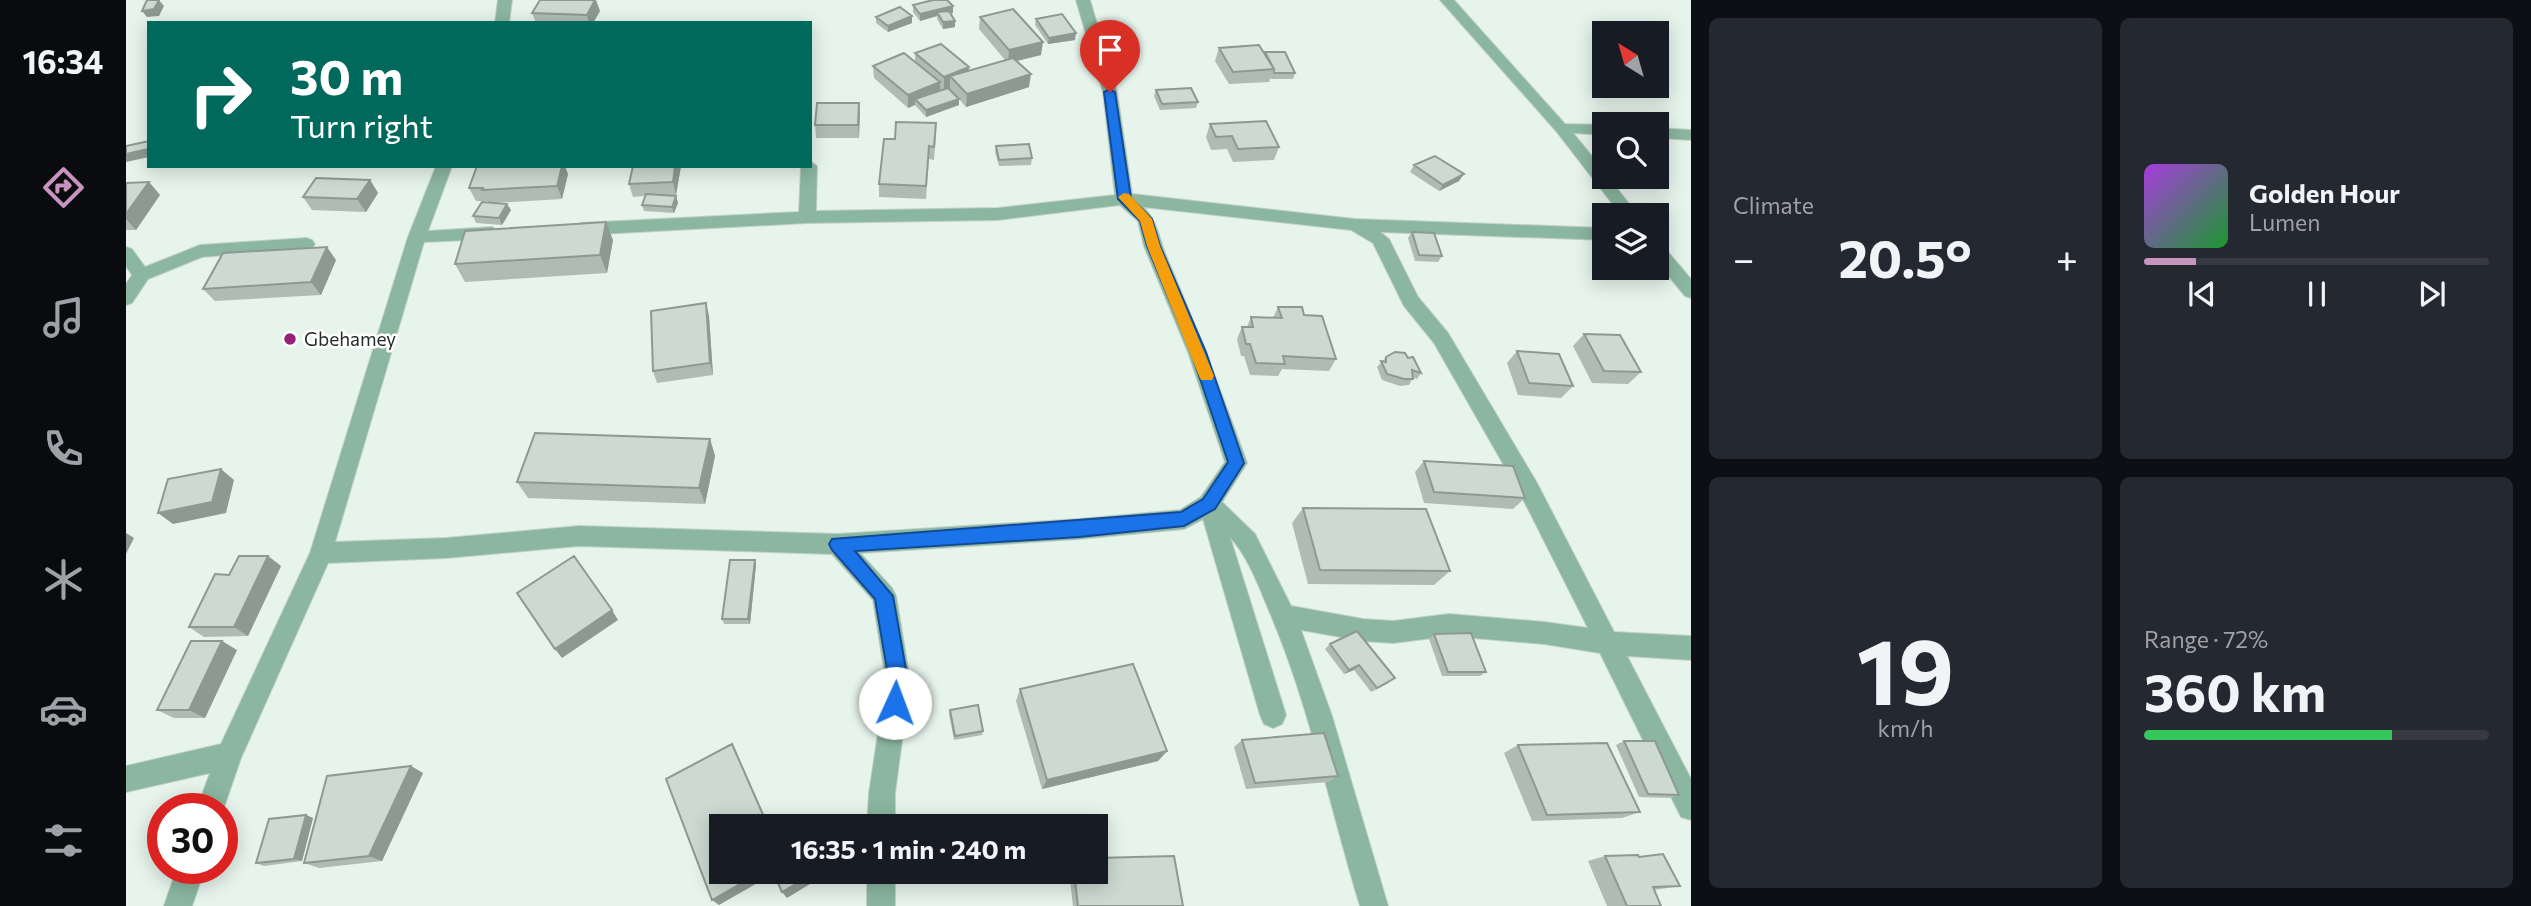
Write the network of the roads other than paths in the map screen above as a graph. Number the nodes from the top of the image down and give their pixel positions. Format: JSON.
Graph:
{"nodes":[{"id":1,"x":505,"y":0,"type":"edge"},
{"id":2,"x":1083,"y":0,"type":"edge"},
{"id":3,"x":1447,"y":0,"type":"edge"},
{"id":4,"x":502,"y":21,"type":"edge"},
{"id":5,"x":1561,"y":128,"type":"junction"},
{"id":6,"x":1592,"y":129,"type":"edge"},
{"id":7,"x":1669,"y":134,"type":"edge"},
{"id":8,"x":1691,"y":135,"type":"edge"},
{"id":9,"x":443,"y":168,"type":"edge"},
{"id":10,"x":808,"y":168,"type":"edge"},
{"id":11,"x":1124,"y":199,"type":"junction"},
{"id":12,"x":1620,"y":203,"type":"edge"},
{"id":13,"x":807,"y":218,"type":"junction"},
{"id":14,"x":1355,"y":225,"type":"junction"},
{"id":15,"x":568,"y":229,"type":"edge"},
{"id":16,"x":513,"y":232,"type":"edge"},
{"id":17,"x":1592,"y":234,"type":"edge"},
{"id":18,"x":417,"y":237,"type":"junction"},
{"id":19,"x":306,"y":244,"type":"dead end"},
{"id":20,"x":126,"y":253,"type":"edge"},
{"id":21,"x":1669,"y":264,"type":"edge"},
{"id":22,"x":142,"y":275,"type":"junction"},
{"id":23,"x":1691,"y":291,"type":"edge"},
{"id":24,"x":126,"y":298,"type":"edge"},
{"id":25,"x":1209,"y":504,"type":"junction"},
{"id":26,"x":838,"y":544,"type":"junction"},
{"id":27,"x":321,"y":552,"type":"junction"},
{"id":28,"x":1284,"y":616,"type":"junction"},
{"id":29,"x":1608,"y":643,"type":"junction"},
{"id":30,"x":1691,"y":648,"type":"edge"},
{"id":31,"x":1273,"y":715,"type":"dead end"},
{"id":32,"x":229,"y":754,"type":"junction"},
{"id":33,"x":126,"y":779,"type":"edge"},
{"id":34,"x":216,"y":793,"type":"edge"},
{"id":35,"x":1691,"y":807,"type":"edge"},
{"id":36,"x":881,"y":814,"type":"edge"},
{"id":37,"x":186,"y":884,"type":"edge"},
{"id":38,"x":881,"y":884,"type":"edge"},
{"id":39,"x":178,"y":906,"type":"edge"},
{"id":40,"x":881,"y":906,"type":"edge"},
{"id":41,"x":1374,"y":906,"type":"edge"}],
"edges":[{"from":1,"to":4,"type":"street"},
{"from":2,"to":11,"type":"street"},
{"from":3,"to":5,"type":"street"},
{"from":5,"to":6,"type":"street"},
{"from":5,"to":12,"type":"street"},
{"from":7,"to":8,"type":"street"},
{"from":9,"to":18,"type":"street"},
{"from":10,"to":13,"type":"street"},
{"from":11,"to":13,"type":"street"},
{"from":11,"to":14,"type":"street"},
{"from":11,"to":25,"type":"street"},
{"from":13,"to":15,"type":"street"},
{"from":14,"to":17,"type":"street"},
{"from":14,"to":29,"type":"street"},
{"from":16,"to":18,"type":"street"},
{"from":18,"to":27,"type":"street"},
{"from":19,"to":22,"type":"street"},
{"from":20,"to":22,"type":"street"},
{"from":21,"to":23,"type":"street"},
{"from":22,"to":24,"type":"street"},
{"from":25,"to":26,"type":"street"},
{"from":25,"to":28,"type":"street"},
{"from":25,"to":31,"type":"street"},
{"from":26,"to":27,"type":"street"},
{"from":26,"to":36,"type":"street"},
{"from":27,"to":32,"type":"street"},
{"from":28,"to":29,"type":"street"},
{"from":28,"to":41,"type":"street"},
{"from":29,"to":30,"type":"street"},
{"from":29,"to":35,"type":"street"},
{"from":32,"to":33,"type":"street"},
{"from":32,"to":34,"type":"street"},
{"from":37,"to":39,"type":"street"},
{"from":38,"to":40,"type":"street"}]}
